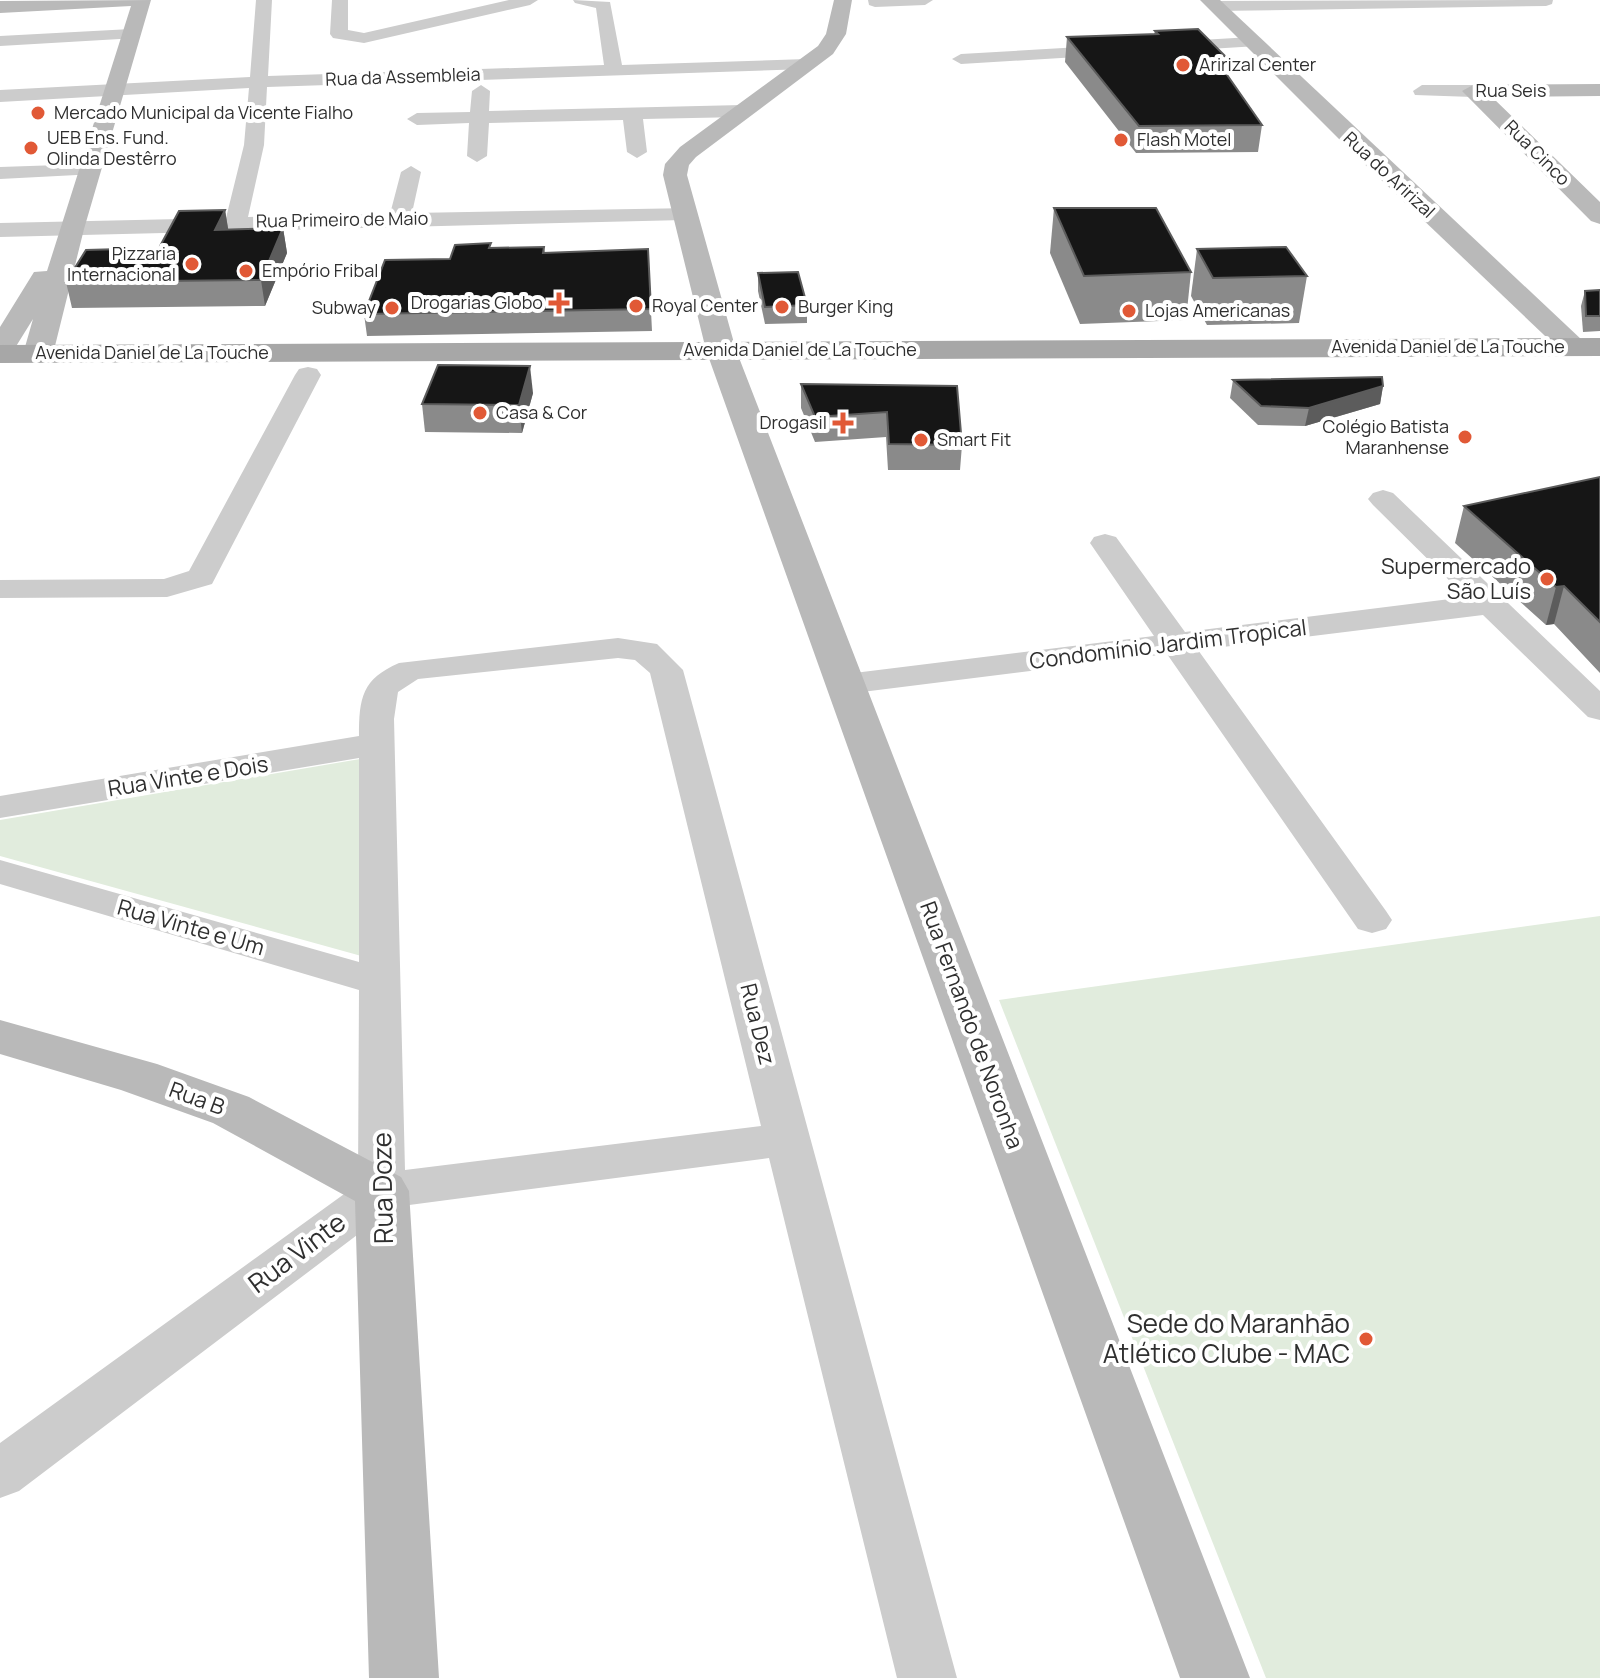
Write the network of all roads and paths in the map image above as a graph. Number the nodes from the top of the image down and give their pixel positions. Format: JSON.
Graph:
{"nodes":[{"id":1,"x":144,"y":0,"type":"edge"},
{"id":2,"x":264,"y":0,"type":"edge"},
{"id":3,"x":340,"y":0,"type":"edge"},
{"id":4,"x":530,"y":0,"type":"edge"},
{"id":5,"x":581,"y":0,"type":"edge"},
{"id":6,"x":843,"y":0,"type":"edge"},
{"id":7,"x":925,"y":0,"type":"edge"},
{"id":8,"x":1471,"y":1,"type":"edge"},
{"id":9,"x":1546,"y":1,"type":"edge"},
{"id":10,"x":875,"y":2,"type":"dead end"},
{"id":11,"x":1212,"y":3,"type":"edge"},
{"id":12,"x":0,"y":7,"type":"edge"},
{"id":13,"x":460,"y":8,"type":"edge"},
{"id":14,"x":1496,"y":20,"type":"dead end"},
{"id":15,"x":131,"y":34,"type":"junction"},
{"id":16,"x":0,"y":41,"type":"edge"},
{"id":17,"x":1252,"y":42,"type":"junction"},
{"id":18,"x":468,"y":52,"type":"dead end"},
{"id":19,"x":961,"y":59,"type":"dead end"},
{"id":20,"x":807,"y":64,"type":"junction"},
{"id":21,"x":614,"y":70,"type":"junction"},
{"id":22,"x":474,"y":78,"type":"junction"},
{"id":23,"x":257,"y":82,"type":"junction"},
{"id":24,"x":114,"y":90,"type":"junction"},
{"id":25,"x":1600,"y":90,"type":"edge"},
{"id":26,"x":1422,"y":91,"type":"dead end"},
{"id":27,"x":1473,"y":91,"type":"junction"},
{"id":28,"x":0,"y":96,"type":"edge"},
{"id":29,"x":742,"y":111,"type":"junction"},
{"id":30,"x":632,"y":112,"type":"junction"},
{"id":31,"x":480,"y":117,"type":"junction"},
{"id":32,"x":417,"y":119,"type":"dead end"},
{"id":33,"x":637,"y":152,"type":"dead end"},
{"id":34,"x":477,"y":156,"type":"dead end"},
{"id":35,"x":89,"y":170,"type":"junction"},
{"id":36,"x":411,"y":172,"type":"dead end"},
{"id":37,"x":0,"y":173,"type":"edge"},
{"id":38,"x":684,"y":213,"type":"junction"},
{"id":39,"x":1600,"y":216,"type":"edge"},
{"id":40,"x":400,"y":219,"type":"junction"},
{"id":41,"x":236,"y":223,"type":"junction"},
{"id":42,"x":0,"y":230,"type":"edge"},
{"id":43,"x":69,"y":234,"type":"junction"},
{"id":44,"x":1586,"y":347,"type":"edge"},
{"id":45,"x":38,"y":354,"type":"junction"},
{"id":46,"x":726,"y":361,"type":"junction"},
{"id":47,"x":3,"y":363,"type":"edge"},
{"id":48,"x":1600,"y":371,"type":"edge"},
{"id":49,"x":308,"y":375,"type":"junction"},
{"id":50,"x":1383,"y":499,"type":"dead end"},
{"id":51,"x":1105,"y":543,"type":"dead end"},
{"id":52,"x":0,"y":589,"type":"edge"},
{"id":53,"x":1491,"y":604,"type":"junction"},
{"id":54,"x":1176,"y":644,"type":"junction"},
{"id":55,"x":846,"y":684,"type":"junction"},
{"id":56,"x":377,"y":698,"type":"joint"},
{"id":57,"x":1600,"y":710,"type":"edge"},
{"id":58,"x":377,"y":744,"type":"junction"},
{"id":59,"x":0,"y":807,"type":"edge"},
{"id":60,"x":0,"y":872,"type":"edge"},
{"id":61,"x":1372,"y":920,"type":"dead end"},
{"id":62,"x":381,"y":982,"type":"junction"},
{"id":63,"x":7,"y":1045,"type":"edge"},
{"id":64,"x":787,"y":1139,"type":"junction"},
{"id":65,"x":382,"y":1191,"type":"junction"},
{"id":66,"x":0,"y":1474,"type":"edge"},
{"id":67,"x":397,"y":1672,"type":"edge"},
{"id":68,"x":927,"y":1678,"type":"edge"},
{"id":69,"x":1215,"y":1678,"type":"edge"}],
"edges":[{"from":1,"to":12,"type":"street"},
{"from":1,"to":15,"type":"street"},
{"from":2,"to":23,"type":"street"},
{"from":3,"to":13,"type":"street"},
{"from":4,"to":13,"type":"street"},
{"from":5,"to":21,"type":"street"},
{"from":6,"to":20,"type":"street"},
{"from":7,"to":10,"type":"street"},
{"from":8,"to":9,"type":"street"},
{"from":8,"to":11,"type":"street"},
{"from":8,"to":14,"type":"street"},
{"from":11,"to":17,"type":"street","name":"Rua do Aririzal"},
{"from":15,"to":16,"type":"street"},
{"from":15,"to":24,"type":"street"},
{"from":17,"to":19,"type":"street"},
{"from":17,"to":44,"type":"street","name":"Rua do Aririzal"},
{"from":18,"to":22,"type":"street"},
{"from":20,"to":21,"type":"street","name":"Rua da Assembleia"},
{"from":20,"to":29,"type":"street"},
{"from":21,"to":22,"type":"street","name":"Rua da Assembleia"},
{"from":22,"to":23,"type":"street","name":"Rua da Assembleia"},
{"from":22,"to":31,"type":"street"},
{"from":23,"to":24,"type":"street","name":"Rua da Assembleia"},
{"from":23,"to":41,"type":"street"},
{"from":24,"to":28,"type":"street","name":"Rua da Assembleia"},
{"from":24,"to":35,"type":"street"},
{"from":25,"to":27,"type":"street","name":"Rua Seis"},
{"from":26,"to":27,"type":"street","name":"Rua Seis"},
{"from":27,"to":39,"type":"street","name":"Rua Cinco"},
{"from":29,"to":30,"type":"street"},
{"from":29,"to":38,"type":"street","name":"Rua Fernando de Noronha"},
{"from":30,"to":31,"type":"street"},
{"from":30,"to":33,"type":"street"},
{"from":31,"to":32,"type":"street"},
{"from":31,"to":34,"type":"street"},
{"from":35,"to":37,"type":"street"},
{"from":35,"to":43,"type":"street"},
{"from":36,"to":40,"type":"street"},
{"from":38,"to":40,"type":"street","name":"Rua Primeiro de Maio"},
{"from":38,"to":46,"type":"street","name":"Rua Fernando de Noronha"},
{"from":40,"to":41,"type":"street","name":"Rua Primeiro de Maio"},
{"from":41,"to":43,"type":"street","name":"Rua Primeiro de Maio"},
{"from":42,"to":43,"type":"street","name":"Rua Primeiro de Maio"},
{"from":43,"to":45,"type":"street"},
{"from":43,"to":47,"type":"street"},
{"from":44,"to":46,"type":"main road","name":"Avenida Daniel de La Touche"},
{"from":45,"to":46,"type":"main road","name":"Avenida Daniel de La Touche"},
{"from":45,"to":47,"type":"main road","name":"Avenida Daniel de La Touche"},
{"from":46,"to":48,"type":"main road","name":"Avenida Daniel de La Touche"},
{"from":46,"to":49,"type":"main road","name":"Avenida Daniel de La Touche"},
{"from":46,"to":55,"type":"street","name":"Rua Fernando de Noronha"},
{"from":47,"to":49,"type":"main road","name":"Avenida Daniel de La Touche"},
{"from":49,"to":52,"type":"street"},
{"from":50,"to":53,"type":"street"},
{"from":51,"to":54,"type":"street"},
{"from":53,"to":54,"type":"street","name":"Condomínio Jardim Tropical"},
{"from":53,"to":57,"type":"street"},
{"from":54,"to":55,"type":"street","name":"Condomínio Jardim Tropical"},
{"from":54,"to":61,"type":"street"},
{"from":55,"to":69,"type":"street","name":"Rua Fernando de Noronha"},
{"from":56,"to":58,"type":"street","name":"Rua Doze"},
{"from":56,"to":64,"type":"street","name":"Rua Dez"},
{"from":58,"to":59,"type":"street","name":"Rua Vinte e Dois"},
{"from":58,"to":62,"type":"street","name":"Rua Doze"},
{"from":60,"to":62,"type":"street","name":"Rua Vinte e Um"},
{"from":62,"to":65,"type":"street","name":"Rua Doze"},
{"from":63,"to":65,"type":"street","name":"Rua B"},
{"from":64,"to":65,"type":"street","name":"Rua Vinte"},
{"from":64,"to":68,"type":"street","name":"Rua Dez"},
{"from":65,"to":66,"type":"street","name":"Rua Vinte"},
{"from":65,"to":67,"type":"street","name":"Rua Doze"}]}
